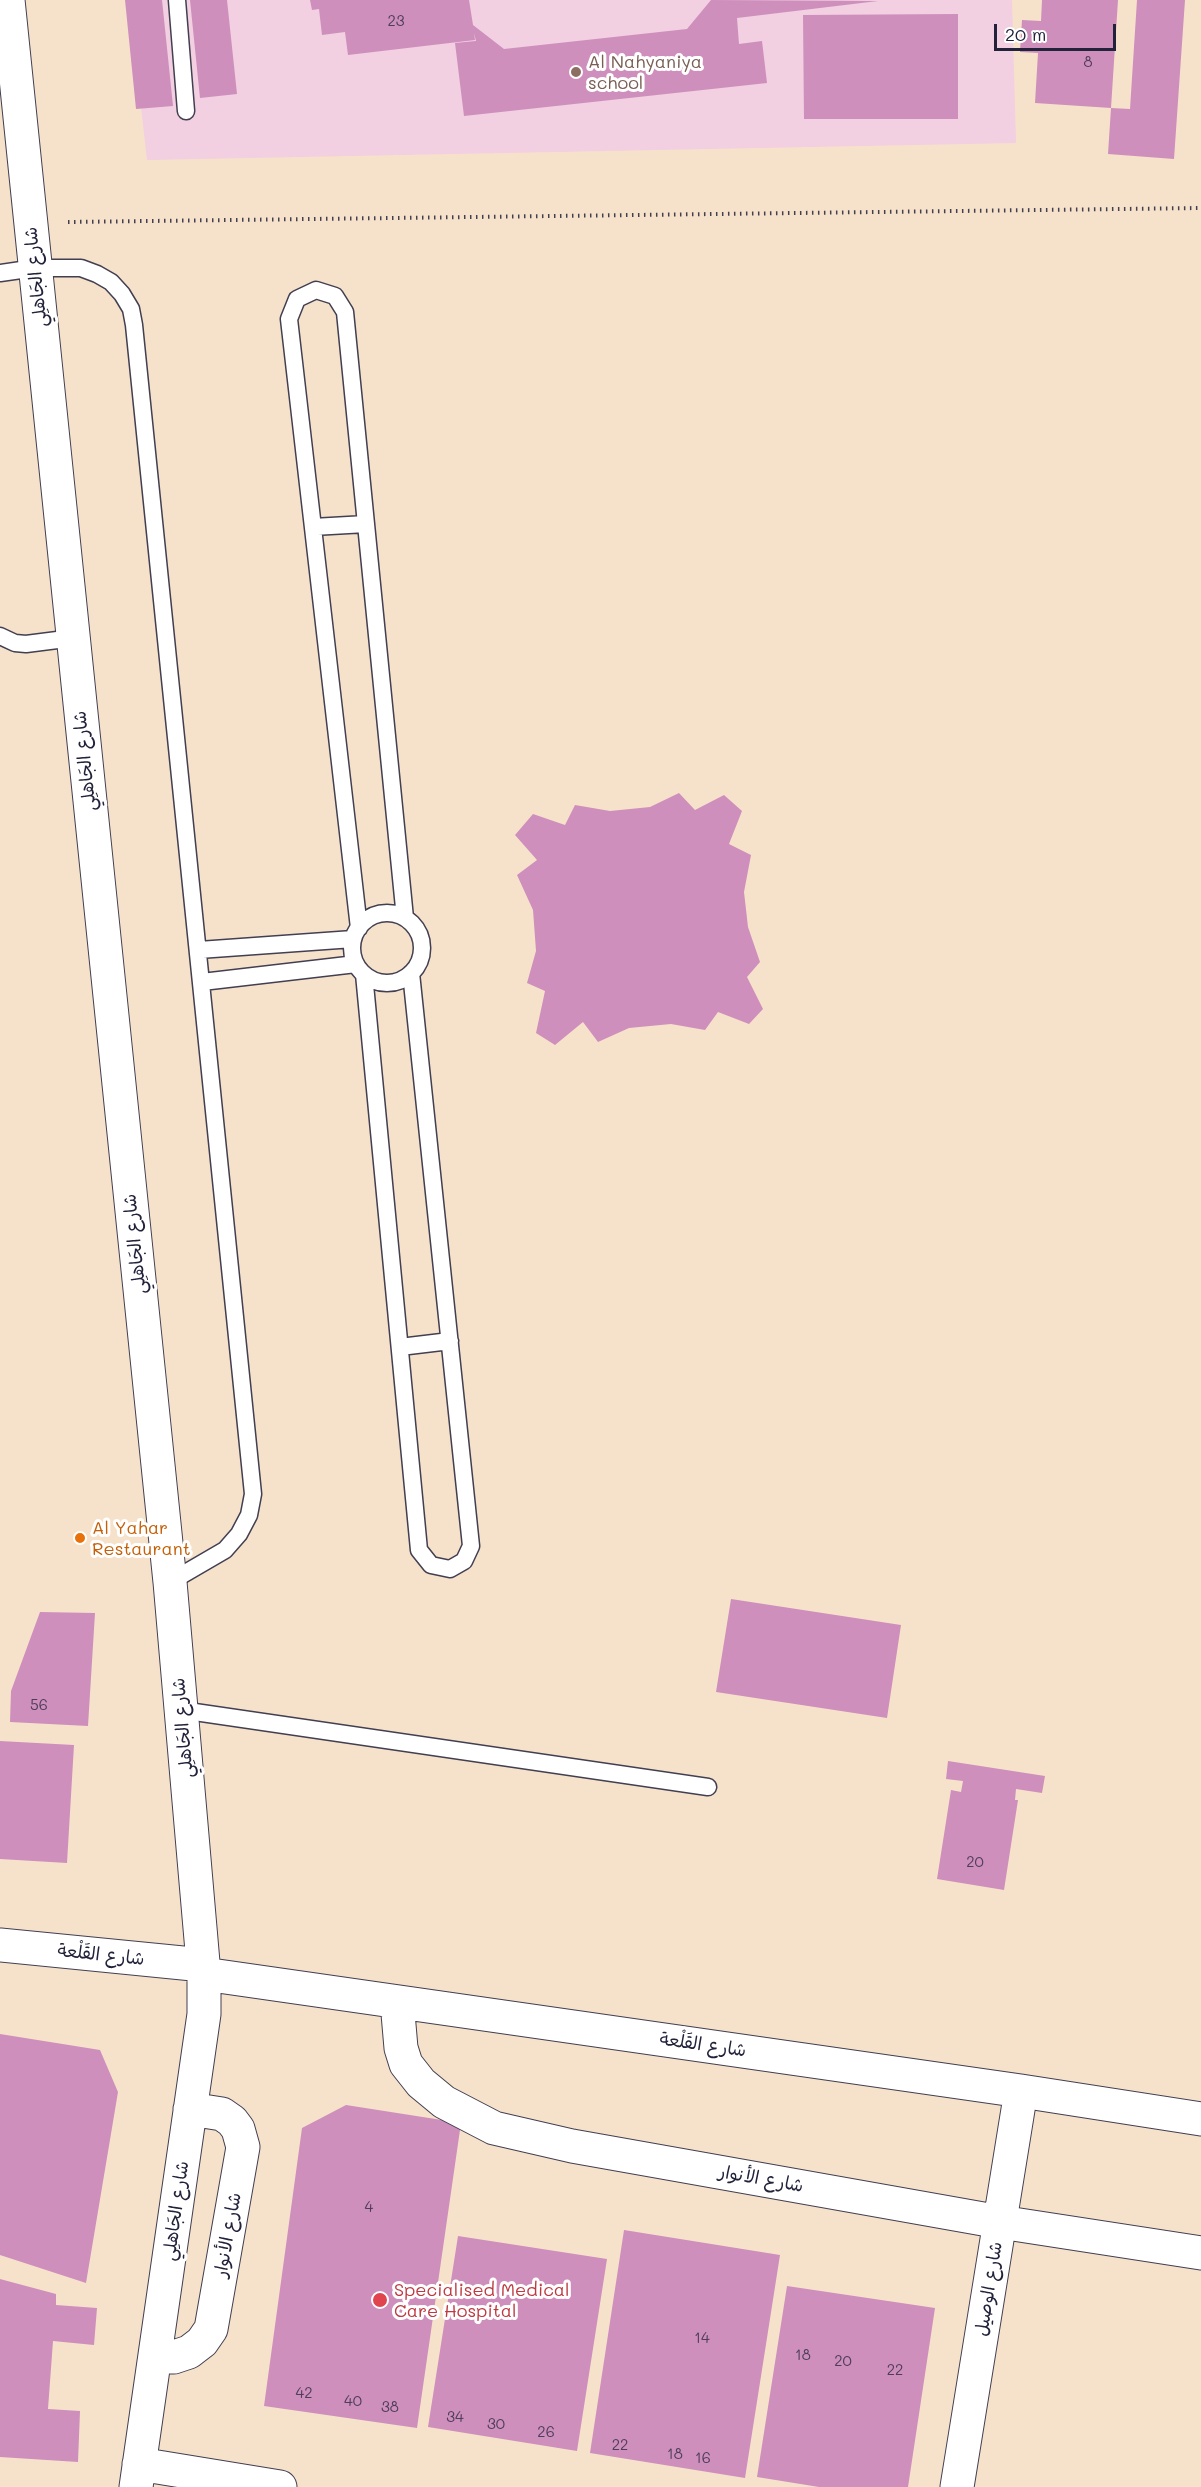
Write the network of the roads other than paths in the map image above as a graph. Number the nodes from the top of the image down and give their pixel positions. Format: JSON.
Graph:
{"nodes":[{"id":1,"x":8,"y":0,"type":"edge"},
{"id":2,"x":177,"y":0,"type":"edge"},
{"id":3,"x":186,"y":111,"type":"dead end"},
{"id":4,"x":35,"y":268,"type":"junction"},
{"id":5,"x":0,"y":273,"type":"edge"},
{"id":6,"x":366,"y":524,"type":"junction"},
{"id":7,"x":313,"y":527,"type":"junction"},
{"id":8,"x":0,"y":636,"type":"edge"},
{"id":9,"x":73,"y":638,"type":"junction"},
{"id":10,"x":405,"y":918,"type":"junction"},
{"id":11,"x":356,"y":934,"type":"junction"},
{"id":12,"x":199,"y":950,"type":"junction"},
{"id":13,"x":360,"y":969,"type":"junction"},
{"id":14,"x":411,"y":973,"type":"junction"},
{"id":15,"x":202,"y":982,"type":"junction"},
{"id":16,"x":450,"y":1341,"type":"junction"},
{"id":17,"x":400,"y":1347,"type":"junction"},
{"id":18,"x":170,"y":1582,"type":"junction"},
{"id":19,"x":181,"y":1710,"type":"junction"},
{"id":20,"x":708,"y":1787,"type":"dead end"},
{"id":21,"x":0,"y":1945,"type":"edge"},
{"id":22,"x":203,"y":1969,"type":"junction"},
{"id":23,"x":397,"y":2002,"type":"junction"},
{"id":24,"x":1021,"y":2091,"type":"junction"},
{"id":25,"x":190,"y":2109,"type":"junction"},
{"id":26,"x":1201,"y":2119,"type":"edge"},
{"id":27,"x":1000,"y":2222,"type":"junction"},
{"id":28,"x":1201,"y":2253,"type":"edge"},
{"id":29,"x":155,"y":2357,"type":"junction"},
{"id":30,"x":137,"y":2476,"type":"edge"},
{"id":31,"x":280,"y":2487,"type":"edge"},
{"id":32,"x":957,"y":2487,"type":"edge"}],
"edges":[{"from":1,"to":4,"type":"street","name":"شارع الجَاهلِي"},
{"from":2,"to":3,"type":"lane"},
{"from":4,"to":5,"type":"lane"},
{"from":4,"to":9,"type":"street","name":"شارع الجَاهلِي"},
{"from":4,"to":12,"type":"lane"},
{"from":6,"to":7,"type":"lane"},
{"from":6,"to":7,"type":"lane"},
{"from":6,"to":10,"type":"lane"},
{"from":7,"to":11,"type":"lane"},
{"from":8,"to":9,"type":"lane"},
{"from":9,"to":18,"type":"street","name":"شارع الجَاهلِي"},
{"from":10,"to":11,"type":"lane"},
{"from":10,"to":14,"type":"lane"},
{"from":11,"to":12,"type":"lane"},
{"from":11,"to":13,"type":"lane"},
{"from":12,"to":15,"type":"lane"},
{"from":13,"to":14,"type":"lane"},
{"from":13,"to":15,"type":"lane"},
{"from":13,"to":17,"type":"lane"},
{"from":14,"to":16,"type":"lane"},
{"from":15,"to":18,"type":"lane"},
{"from":16,"to":17,"type":"lane"},
{"from":16,"to":17,"type":"lane"},
{"from":18,"to":19,"type":"street","name":"شارع الجَاهلِي"},
{"from":19,"to":20,"type":"lane"},
{"from":19,"to":22,"type":"street","name":"شارع الجَاهلِي"},
{"from":21,"to":22,"type":"street","name":"شارع القَلْعة"},
{"from":22,"to":23,"type":"street","name":"شارع القَلْعة"},
{"from":22,"to":25,"type":"street","name":"شارع الجَاهلِي"},
{"from":23,"to":24,"type":"street","name":"شارع القَلْعة"},
{"from":23,"to":27,"type":"street","name":"شارع الأنوار"},
{"from":24,"to":26,"type":"street","name":"شارع القَلْعة"},
{"from":24,"to":27,"type":"street","name":"شارع الوصيل"},
{"from":25,"to":29,"type":"street","name":"شارع الجَاهلِي"},
{"from":25,"to":29,"type":"street","name":"شارع الأنوار"},
{"from":27,"to":28,"type":"street","name":"شارع الأنوار"},
{"from":27,"to":32,"type":"street","name":"شارع الوصيل"},
{"from":29,"to":30,"type":"street","name":"شارع الجَاهلِي"},
{"from":30,"to":31,"type":"street"}]}
